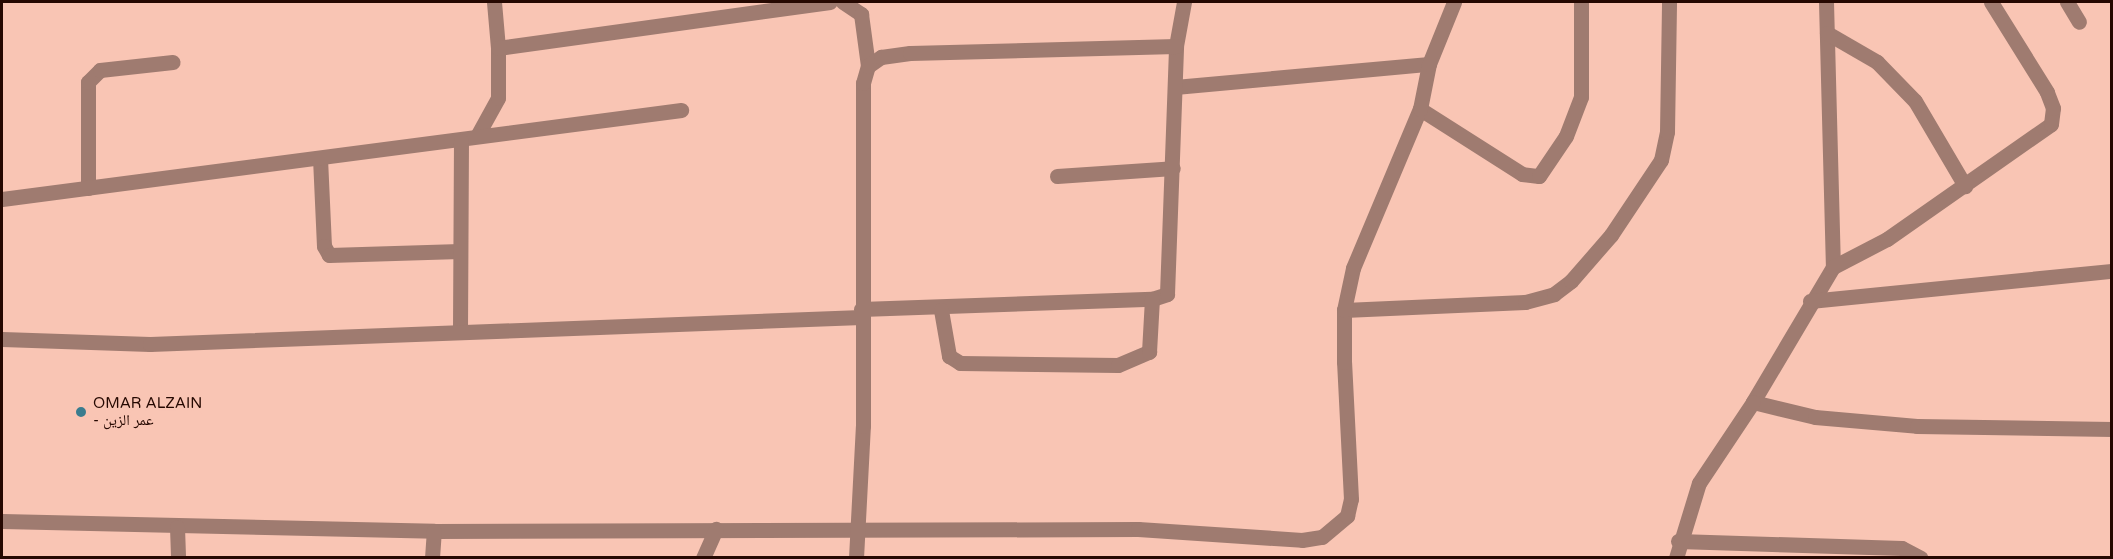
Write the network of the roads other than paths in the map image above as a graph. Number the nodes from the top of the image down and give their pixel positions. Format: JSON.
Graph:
{"nodes":[{"id":1,"x":494,"y":2,"type":"edge"},
{"id":2,"x":830,"y":2,"type":"edge"},
{"id":3,"x":843,"y":2,"type":"edge"},
{"id":4,"x":1184,"y":2,"type":"edge"},
{"id":5,"x":1454,"y":2,"type":"edge"},
{"id":6,"x":1581,"y":2,"type":"edge"},
{"id":7,"x":1669,"y":2,"type":"edge"},
{"id":8,"x":1826,"y":2,"type":"edge"},
{"id":9,"x":1991,"y":2,"type":"edge"},
{"id":10,"x":2067,"y":2,"type":"edge"},
{"id":11,"x":2079,"y":22,"type":"dead end"},
{"id":12,"x":1827,"y":33,"type":"junction"},
{"id":13,"x":1176,"y":46,"type":"junction"},
{"id":14,"x":498,"y":48,"type":"junction"},
{"id":15,"x":173,"y":62,"type":"dead end"},
{"id":16,"x":1430,"y":64,"type":"junction"},
{"id":17,"x":868,"y":66,"type":"junction"},
{"id":18,"x":1175,"y":87,"type":"junction"},
{"id":19,"x":1420,"y":109,"type":"junction"},
{"id":20,"x":681,"y":110,"type":"dead end"},
{"id":21,"x":477,"y":136,"type":"junction"},
{"id":22,"x":461,"y":141,"type":"junction"},
{"id":23,"x":320,"y":158,"type":"junction"},
{"id":24,"x":1173,"y":168,"type":"junction"},
{"id":25,"x":1058,"y":176,"type":"dead end"},
{"id":26,"x":1965,"y":186,"type":"junction"},
{"id":27,"x":88,"y":188,"type":"junction"},
{"id":28,"x":2,"y":199,"type":"edge"},
{"id":29,"x":460,"y":251,"type":"junction"},
{"id":30,"x":1833,"y":267,"type":"junction"},
{"id":31,"x":2112,"y":271,"type":"edge"},
{"id":32,"x":1152,"y":299,"type":"junction"},
{"id":33,"x":1810,"y":301,"type":"junction"},
{"id":34,"x":941,"y":310,"type":"junction"},
{"id":35,"x":1344,"y":310,"type":"junction"},
{"id":36,"x":861,"y":313,"type":"junction"},
{"id":37,"x":460,"y":330,"type":"junction"},
{"id":38,"x":2,"y":339,"type":"edge"},
{"id":39,"x":1753,"y":402,"type":"junction"},
{"id":40,"x":2112,"y":429,"type":"edge"},
{"id":41,"x":2,"y":521,"type":"edge"},
{"id":42,"x":177,"y":527,"type":"junction"},
{"id":43,"x":859,"y":527,"type":"junction"},
{"id":44,"x":716,"y":529,"type":"junction"},
{"id":45,"x":434,"y":531,"type":"junction"},
{"id":46,"x":1678,"y":541,"type":"junction"},
{"id":47,"x":178,"y":558,"type":"edge"},
{"id":48,"x":432,"y":558,"type":"edge"},
{"id":49,"x":703,"y":558,"type":"edge"},
{"id":50,"x":856,"y":558,"type":"edge"},
{"id":51,"x":1676,"y":558,"type":"edge"},
{"id":52,"x":1921,"y":558,"type":"edge"}],
"edges":[{"from":1,"to":14,"type":"street"},
{"from":2,"to":14,"type":"street"},
{"from":3,"to":17,"type":"street"},
{"from":4,"to":13,"type":"street"},
{"from":5,"to":16,"type":"street"},
{"from":6,"to":19,"type":"street"},
{"from":7,"to":35,"type":"street"},
{"from":8,"to":12,"type":"street"},
{"from":9,"to":26,"type":"street"},
{"from":10,"to":11,"type":"street"},
{"from":12,"to":26,"type":"street"},
{"from":12,"to":30,"type":"street"},
{"from":13,"to":17,"type":"street"},
{"from":13,"to":18,"type":"street"},
{"from":14,"to":21,"type":"street"},
{"from":15,"to":27,"type":"street"},
{"from":16,"to":18,"type":"street"},
{"from":16,"to":19,"type":"street"},
{"from":17,"to":36,"type":"street"},
{"from":18,"to":24,"type":"street"},
{"from":19,"to":35,"type":"street"},
{"from":20,"to":21,"type":"street"},
{"from":21,"to":22,"type":"street"},
{"from":22,"to":23,"type":"street"},
{"from":22,"to":29,"type":"street"},
{"from":23,"to":27,"type":"street"},
{"from":23,"to":29,"type":"street"},
{"from":24,"to":25,"type":"street"},
{"from":24,"to":32,"type":"street"},
{"from":26,"to":30,"type":"street"},
{"from":27,"to":28,"type":"street"},
{"from":29,"to":37,"type":"street"},
{"from":30,"to":33,"type":"street"},
{"from":31,"to":33,"type":"street"},
{"from":32,"to":34,"type":"street"},
{"from":32,"to":34,"type":"street"},
{"from":33,"to":39,"type":"street"},
{"from":34,"to":36,"type":"street"},
{"from":35,"to":43,"type":"street"},
{"from":36,"to":37,"type":"street"},
{"from":36,"to":43,"type":"street"},
{"from":37,"to":38,"type":"street"},
{"from":39,"to":40,"type":"street"},
{"from":39,"to":46,"type":"street"},
{"from":41,"to":42,"type":"street"},
{"from":42,"to":45,"type":"street"},
{"from":42,"to":47,"type":"street"},
{"from":43,"to":44,"type":"street"},
{"from":43,"to":50,"type":"street"},
{"from":44,"to":45,"type":"street"},
{"from":44,"to":49,"type":"street"},
{"from":45,"to":48,"type":"street"},
{"from":46,"to":51,"type":"street"},
{"from":46,"to":52,"type":"street"}]}
